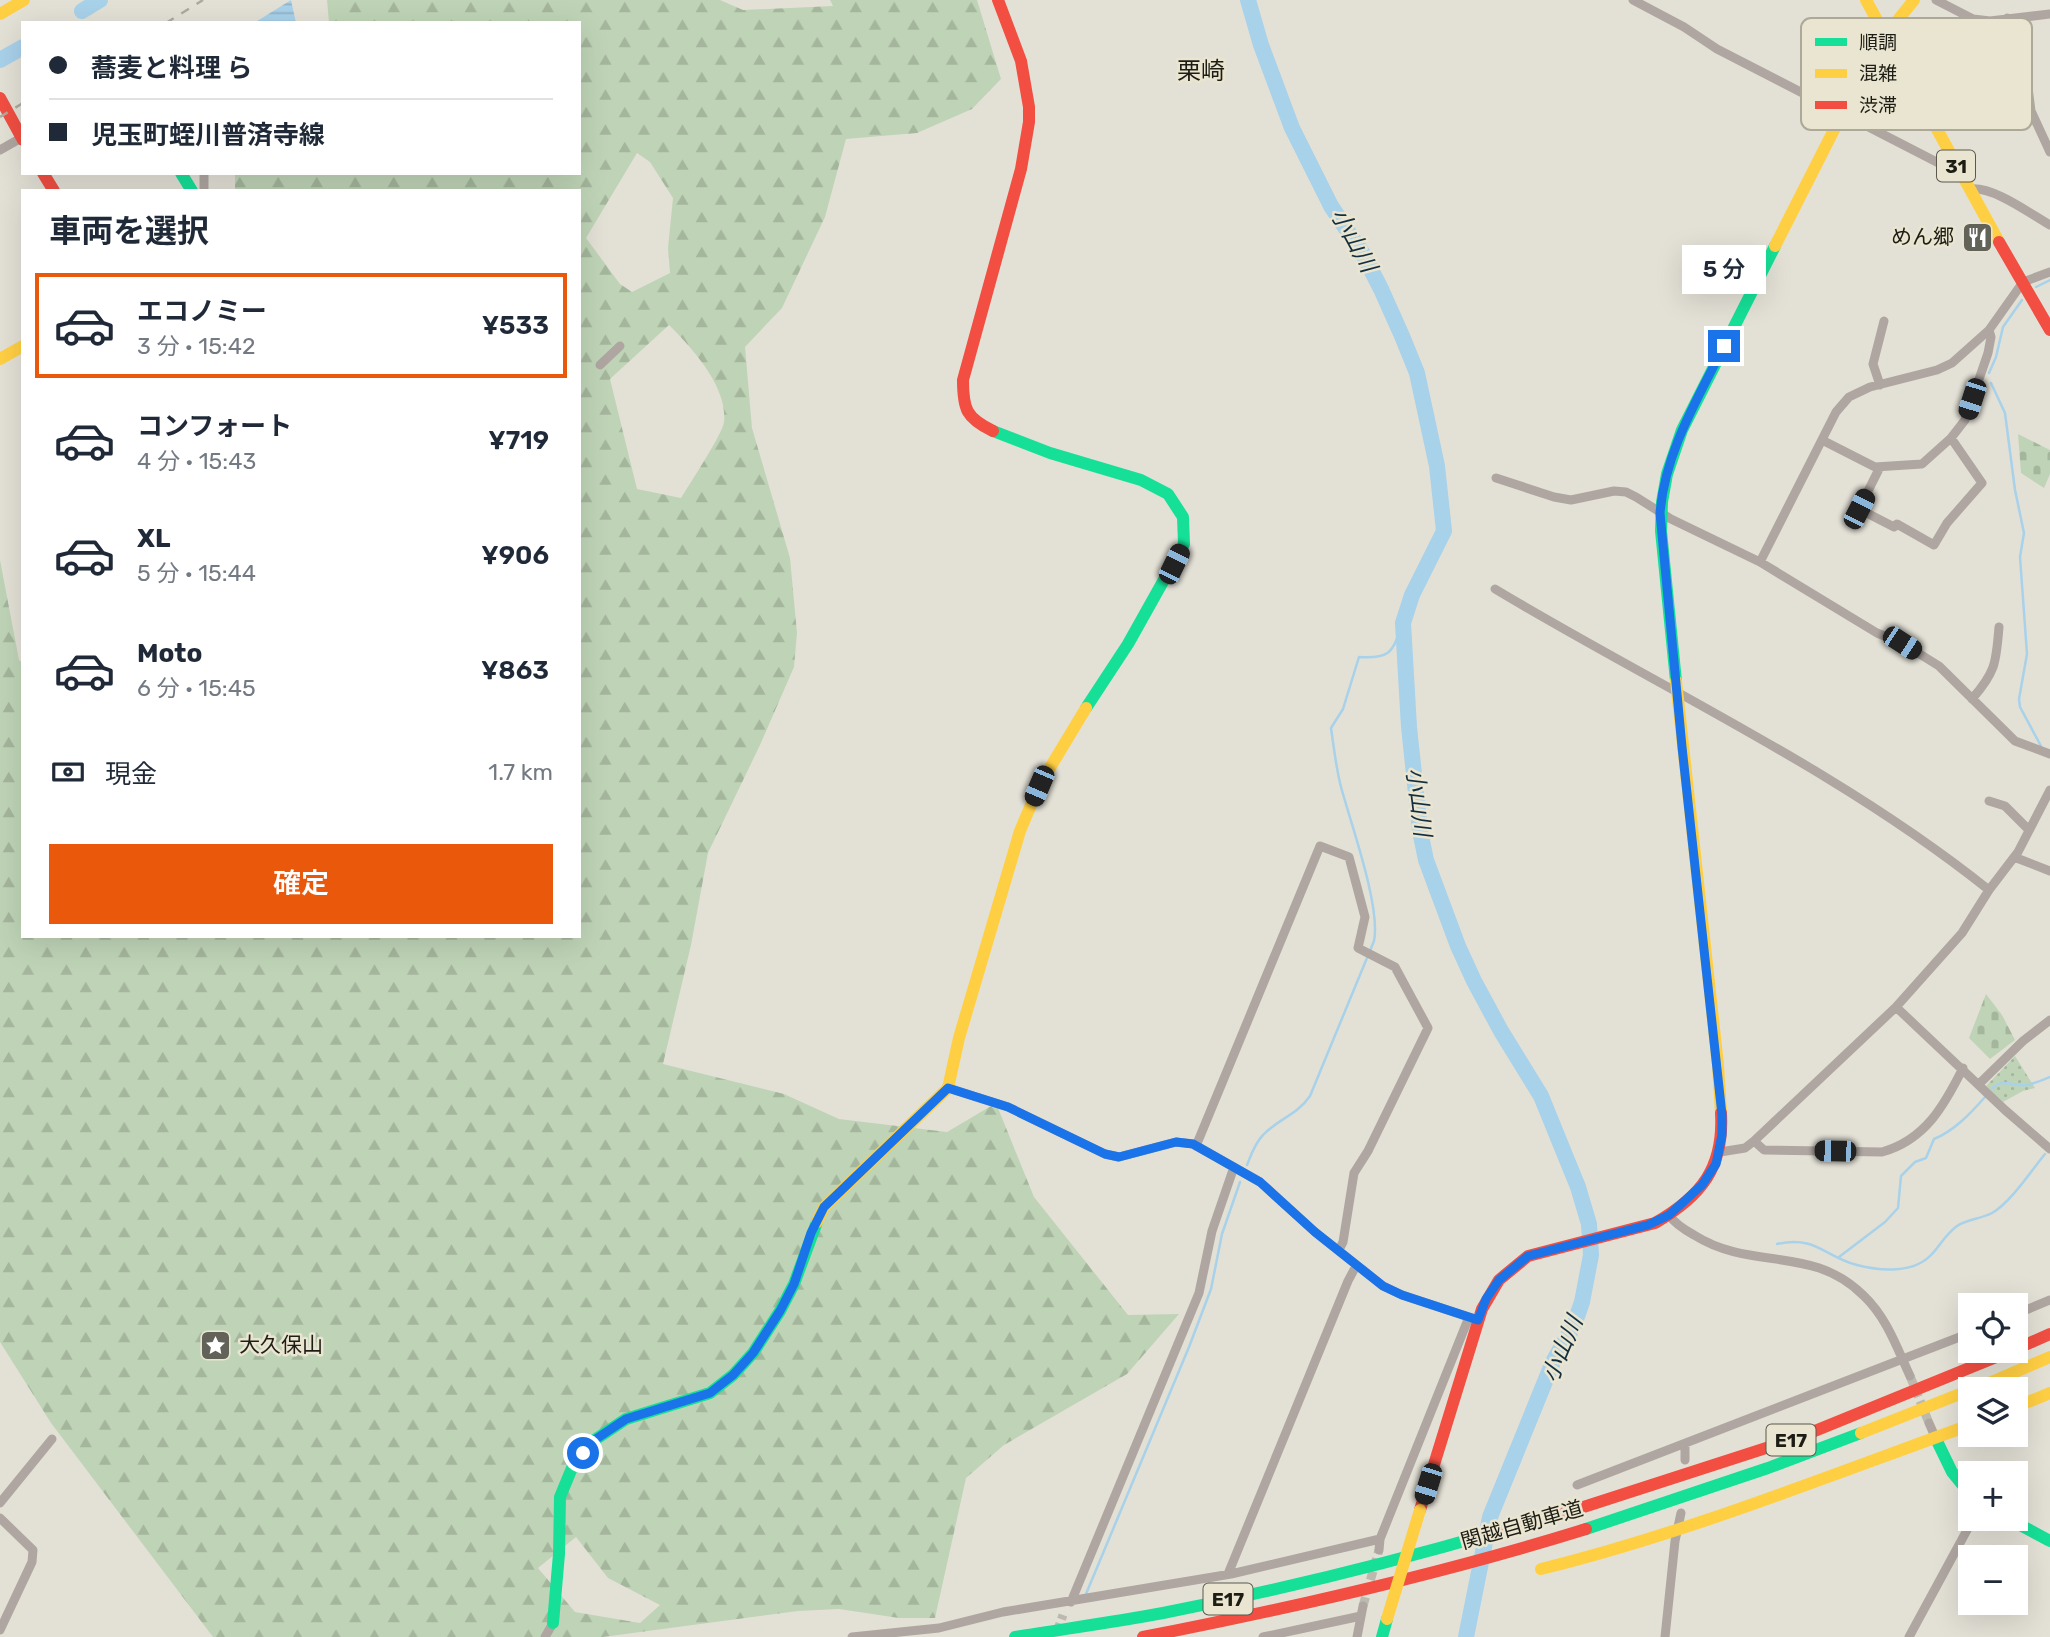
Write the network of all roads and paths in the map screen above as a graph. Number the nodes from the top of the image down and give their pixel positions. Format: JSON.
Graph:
{"nodes":[{"id":1,"x":24,"y":0,"type":"edge"},
{"id":2,"x":998,"y":0,"type":"edge"},
{"id":3,"x":1633,"y":0,"type":"edge"},
{"id":4,"x":1866,"y":0,"type":"edge"},
{"id":5,"x":1914,"y":0,"type":"edge"},
{"id":6,"x":1936,"y":0,"type":"edge"},
{"id":7,"x":7,"y":8,"type":"edge"},
{"id":8,"x":2050,"y":14,"type":"edge"},
{"id":9,"x":1876,"y":18,"type":"edge"},
{"id":10,"x":1900,"y":18,"type":"edge"},
{"id":11,"x":1971,"y":18,"type":"edge"},
{"id":12,"x":2007,"y":18,"type":"edge"},
{"id":13,"x":1801,"y":93,"type":"edge"},
{"id":14,"x":0,"y":99,"type":"edge"},
{"id":15,"x":2032,"y":113,"type":"edge"},
{"id":16,"x":1834,"y":130,"type":"edge"},
{"id":17,"x":1873,"y":130,"type":"edge"},
{"id":18,"x":1936,"y":130,"type":"edge"},
{"id":19,"x":21,"y":137,"type":"edge"},
{"id":20,"x":21,"y":140,"type":"edge"},
{"id":21,"x":0,"y":150,"type":"edge"},
{"id":22,"x":2050,"y":152,"type":"edge"},
{"id":23,"x":1960,"y":174,"type":"junction"},
{"id":24,"x":1970,"y":189,"type":"junction"},
{"id":25,"x":2050,"y":225,"type":"edge"},
{"id":26,"x":2050,"y":272,"type":"edge"},
{"id":27,"x":2023,"y":282,"type":"junction"},
{"id":28,"x":1884,"y":321,"type":"dead end"},
{"id":29,"x":1989,"y":330,"type":"junction"},
{"id":30,"x":2050,"y":330,"type":"edge"},
{"id":31,"x":620,"y":346,"type":"dead end"},
{"id":32,"x":21,"y":347,"type":"edge"},
{"id":33,"x":0,"y":359,"type":"edge"},
{"id":34,"x":600,"y":365,"type":"dead end"},
{"id":35,"x":1880,"y":385,"type":"junction"},
{"id":36,"x":1951,"y":439,"type":"junction"},
{"id":37,"x":1822,"y":440,"type":"junction"},
{"id":38,"x":1880,"y":467,"type":"junction"},
{"id":39,"x":1496,"y":478,"type":"dead end"},
{"id":40,"x":1660,"y":513,"type":"junction"},
{"id":41,"x":1760,"y":562,"type":"junction"},
{"id":42,"x":1495,"y":589,"type":"dead end"},
{"id":43,"x":1999,"y":627,"type":"dead end"},
{"id":44,"x":1676,"y":692,"type":"junction"},
{"id":45,"x":1972,"y":699,"type":"junction"},
{"id":46,"x":2050,"y":754,"type":"edge"},
{"id":47,"x":2050,"y":790,"type":"edge"},
{"id":48,"x":1989,"y":801,"type":"dead end"},
{"id":49,"x":2029,"y":830,"type":"junction"},
{"id":50,"x":2014,"y":858,"type":"junction"},
{"id":51,"x":2050,"y":871,"type":"edge"},
{"id":52,"x":1989,"y":890,"type":"junction"},
{"id":53,"x":1896,"y":1007,"type":"junction"},
{"id":54,"x":2050,"y":1020,"type":"edge"},
{"id":55,"x":1963,"y":1068,"type":"junction"},
{"id":56,"x":1979,"y":1084,"type":"junction"},
{"id":57,"x":948,"y":1088,"type":"junction"},
{"id":58,"x":1754,"y":1141,"type":"junction"},
{"id":59,"x":1196,"y":1146,"type":"junction"},
{"id":60,"x":2050,"y":1149,"type":"edge"},
{"id":61,"x":1720,"y":1152,"type":"junction"},
{"id":62,"x":1234,"y":1167,"type":"junction"},
{"id":63,"x":1669,"y":1215,"type":"junction"},
{"id":64,"x":1339,"y":1250,"type":"junction"},
{"id":65,"x":1356,"y":1266,"type":"junction"},
{"id":66,"x":2050,"y":1300,"type":"edge"},
{"id":67,"x":2028,"y":1309,"type":"edge"},
{"id":68,"x":1474,"y":1319,"type":"junction"},
{"id":69,"x":2050,"y":1334,"type":"edge"},
{"id":70,"x":1958,"y":1338,"type":"edge"},
{"id":71,"x":2028,"y":1344,"type":"edge"},
{"id":72,"x":2050,"y":1357,"type":"edge"},
{"id":73,"x":1903,"y":1360,"type":"junction"},
{"id":74,"x":1982,"y":1363,"type":"edge"},
{"id":75,"x":1910,"y":1376,"type":"tunnel mouth"},
{"id":76,"x":2003,"y":1377,"type":"edge"},
{"id":77,"x":2050,"y":1393,"type":"edge"},
{"id":78,"x":1958,"y":1396,"type":"edge"},
{"id":79,"x":2028,"y":1402,"type":"edge"},
{"id":80,"x":1929,"y":1423,"type":"tunnel mouth"},
{"id":81,"x":1958,"y":1430,"type":"edge"},
{"id":82,"x":52,"y":1438,"type":"dead end"},
{"id":83,"x":1936,"y":1439,"type":"junction"},
{"id":84,"x":1685,"y":1445,"type":"junction"},
{"id":85,"x":1685,"y":1460,"type":"dead end"},
{"id":86,"x":1958,"y":1479,"type":"edge"},
{"id":87,"x":1577,"y":1485,"type":"dead end"},
{"id":88,"x":0,"y":1503,"type":"edge"},
{"id":89,"x":1681,"y":1513,"type":"dead end"},
{"id":90,"x":0,"y":1518,"type":"edge"},
{"id":91,"x":2028,"y":1529,"type":"edge"},
{"id":92,"x":1678,"y":1530,"type":"junction"},
{"id":93,"x":1966,"y":1531,"type":"edge"},
{"id":94,"x":1380,"y":1539,"type":"junction"},
{"id":95,"x":2050,"y":1541,"type":"edge"},
{"id":96,"x":1379,"y":1550,"type":"tunnel mouth"},
{"id":97,"x":1541,"y":1569,"type":"dead end"},
{"id":98,"x":1228,"y":1574,"type":"junction"},
{"id":99,"x":1066,"y":1603,"type":"junction"},
{"id":100,"x":1063,"y":1615,"type":"tunnel mouth"},
{"id":101,"x":553,"y":1623,"type":"joint"},
{"id":102,"x":0,"y":1630,"type":"edge"},
{"id":103,"x":545,"y":1637,"type":"edge"},
{"id":104,"x":852,"y":1637,"type":"edge"},
{"id":105,"x":1015,"y":1637,"type":"edge"},
{"id":106,"x":1143,"y":1637,"type":"edge"},
{"id":107,"x":1263,"y":1637,"type":"edge"},
{"id":108,"x":1357,"y":1637,"type":"edge"},
{"id":109,"x":1382,"y":1637,"type":"edge"},
{"id":110,"x":1665,"y":1637,"type":"edge"},
{"id":111,"x":1909,"y":1637,"type":"edge"}],
"edges":[{"from":1,"to":7,"type":"main road"},
{"from":2,"to":57,"type":"main road"},
{"from":3,"to":13,"type":"street"},
{"from":4,"to":9,"type":"main road","number":"31"},
{"from":5,"to":10,"type":"main road"},
{"from":6,"to":11,"type":"street"},
{"from":8,"to":12,"type":"street"},
{"from":14,"to":19,"type":"main road"},
{"from":15,"to":22,"type":"street"},
{"from":16,"to":40,"type":"main road"},
{"from":17,"to":23,"type":"street"},
{"from":18,"to":23,"type":"main road","number":"31"},
{"from":20,"to":21,"type":"street"},
{"from":23,"to":24,"type":"main road","number":"31"},
{"from":24,"to":25,"type":"street"},
{"from":24,"to":27,"type":"main road","number":"31"},
{"from":26,"to":27,"type":"street"},
{"from":27,"to":29,"type":"street"},
{"from":27,"to":30,"type":"main road","number":"31"},
{"from":28,"to":35,"type":"street"},
{"from":29,"to":35,"type":"street"},
{"from":29,"to":36,"type":"street"},
{"from":31,"to":34,"type":"street"},
{"from":32,"to":33,"type":"main road"},
{"from":35,"to":37,"type":"street"},
{"from":36,"to":38,"type":"street"},
{"from":36,"to":38,"type":"street"},
{"from":37,"to":38,"type":"street"},
{"from":37,"to":41,"type":"street"},
{"from":39,"to":40,"type":"street"},
{"from":40,"to":41,"type":"street"},
{"from":40,"to":44,"type":"main road"},
{"from":41,"to":45,"type":"street"},
{"from":42,"to":44,"type":"street"},
{"from":43,"to":45,"type":"street"},
{"from":44,"to":52,"type":"street"},
{"from":44,"to":61,"type":"main road"},
{"from":45,"to":46,"type":"street"},
{"from":47,"to":49,"type":"street"},
{"from":48,"to":49,"type":"street"},
{"from":49,"to":50,"type":"street"},
{"from":50,"to":51,"type":"street"},
{"from":50,"to":52,"type":"street"},
{"from":52,"to":53,"type":"street"},
{"from":53,"to":55,"type":"street"},
{"from":53,"to":58,"type":"street"},
{"from":54,"to":56,"type":"street"},
{"from":55,"to":56,"type":"street"},
{"from":55,"to":58,"type":"street"},
{"from":56,"to":60,"type":"street"},
{"from":57,"to":59,"type":"street"},
{"from":57,"to":101,"type":"main road"},
{"from":58,"to":61,"type":"street"},
{"from":59,"to":62,"type":"street"},
{"from":59,"to":64,"type":"street"},
{"from":61,"to":63,"type":"main road"},
{"from":62,"to":64,"type":"street"},
{"from":62,"to":99,"type":"street"},
{"from":63,"to":68,"type":"main road"},
{"from":63,"to":73,"type":"street"},
{"from":64,"to":65,"type":"street"},
{"from":65,"to":68,"type":"street"},
{"from":65,"to":98,"type":"street"},
{"from":66,"to":67,"type":"street"},
{"from":68,"to":94,"type":"street"},
{"from":68,"to":109,"type":"main road","bridge":true},
{"from":69,"to":71,"type":"main road"},
{"from":70,"to":73,"type":"street"},
{"from":72,"to":76,"type":"main road","name":"関越自動車道","number":"E17"},
{"from":73,"to":75,"type":"street"},
{"from":73,"to":84,"type":"street"},
{"from":74,"to":105,"type":"main road","name":"関越自動車道","number":"E17"},
{"from":77,"to":79,"type":"main road"},
{"from":78,"to":106,"type":"main road","name":"関越自動車道","number":"E17"},
{"from":80,"to":83,"type":"street"},
{"from":81,"to":83,"type":"main road"},
{"from":82,"to":88,"type":"street"},
{"from":83,"to":86,"type":"main road"},
{"from":83,"to":92,"type":"main road"},
{"from":84,"to":85,"type":"street"},
{"from":84,"to":87,"type":"street"},
{"from":89,"to":92,"type":"street"},
{"from":90,"to":102,"type":"street"},
{"from":91,"to":95,"type":"main road"},
{"from":92,"to":97,"type":"main road"},
{"from":92,"to":110,"type":"street"},
{"from":93,"to":111,"type":"street"},
{"from":94,"to":96,"type":"street"},
{"from":94,"to":98,"type":"street"},
{"from":98,"to":99,"type":"street"},
{"from":99,"to":100,"type":"street"},
{"from":99,"to":104,"type":"street"},
{"from":101,"to":103,"type":"street"},
{"from":107,"to":108,"type":"street"}]}
